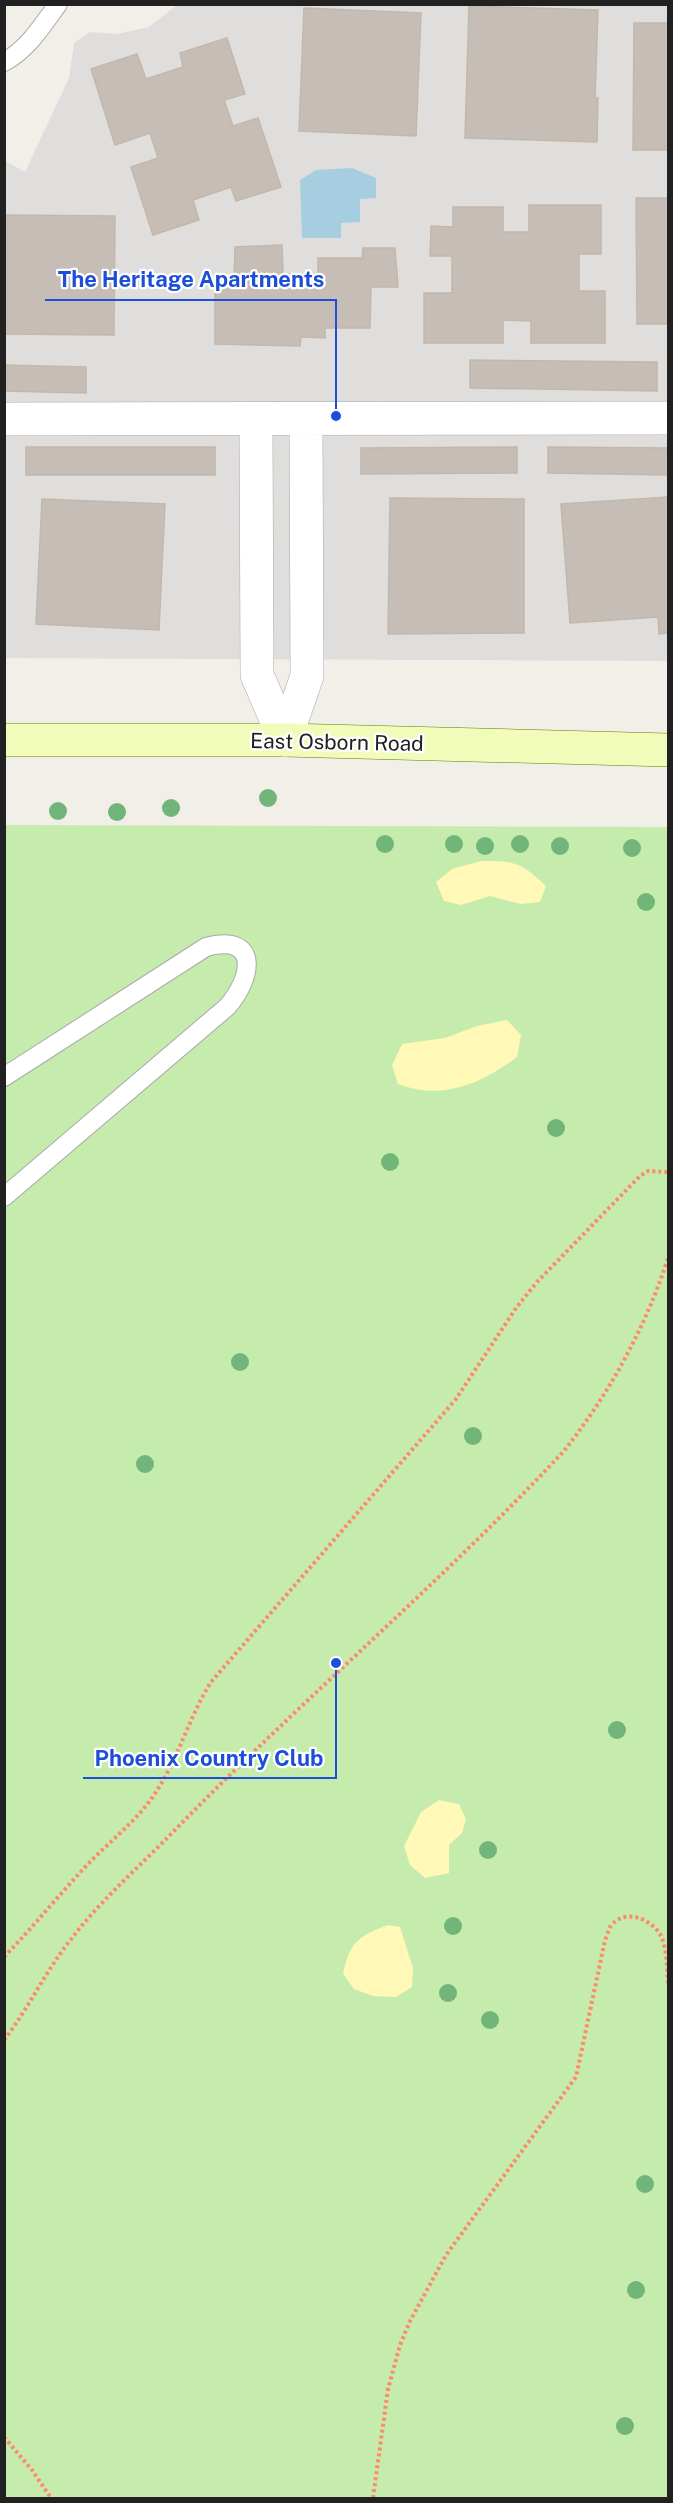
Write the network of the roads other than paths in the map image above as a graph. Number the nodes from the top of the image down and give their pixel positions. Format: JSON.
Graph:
{"nodes":[{"id":1,"x":58,"y":4,"type":"edge"},
{"id":2,"x":4,"y":62,"type":"edge"},
{"id":3,"x":669,"y":418,"type":"edge"},
{"id":4,"x":4,"y":419,"type":"edge"},
{"id":5,"x":256,"y":419,"type":"junction"},
{"id":6,"x":306,"y":420,"type":"junction"},
{"id":7,"x":256,"y":552,"type":"junction"},
{"id":8,"x":306,"y":553,"type":"junction"},
{"id":9,"x":4,"y":740,"type":"edge"},
{"id":10,"x":285,"y":740,"type":"junction"},
{"id":11,"x":669,"y":750,"type":"edge"},
{"id":12,"x":4,"y":1077,"type":"edge"},
{"id":13,"x":4,"y":1197,"type":"edge"}],
"edges":[{"from":1,"to":2,"type":"lane"},
{"from":3,"to":6,"type":"street"},
{"from":4,"to":5,"type":"street"},
{"from":5,"to":6,"type":"street"},
{"from":5,"to":7,"type":"street"},
{"from":6,"to":8,"type":"street"},
{"from":7,"to":8,"type":"street"},
{"from":7,"to":10,"type":"street"},
{"from":8,"to":10,"type":"street"},
{"from":9,"to":10,"type":"main road","name":"East Osborn Road"},
{"from":10,"to":11,"type":"main road","name":"East Osborn Road"},
{"from":12,"to":13,"type":"lane"}]}
